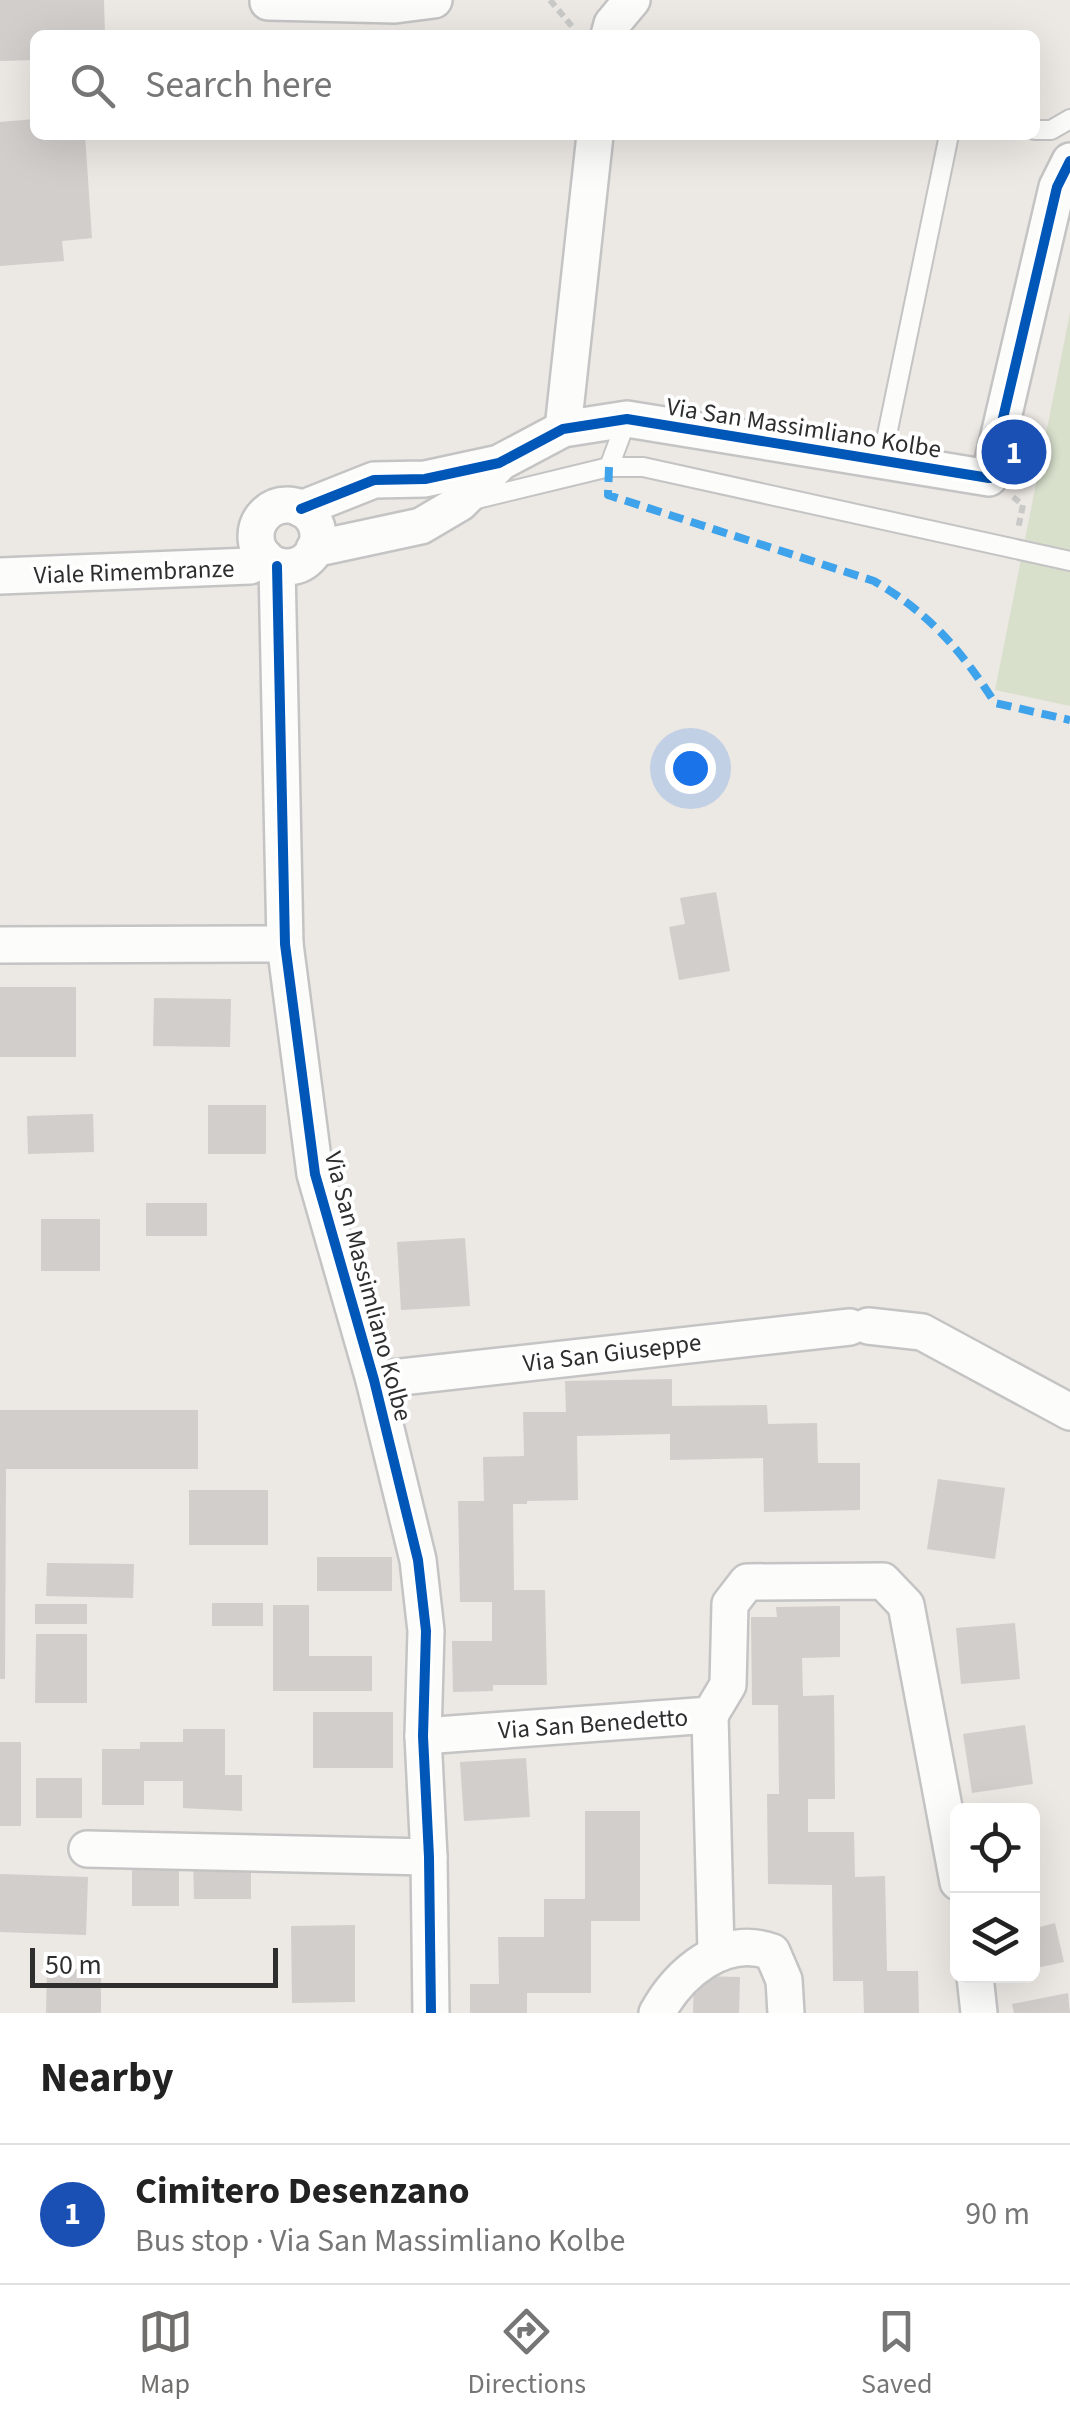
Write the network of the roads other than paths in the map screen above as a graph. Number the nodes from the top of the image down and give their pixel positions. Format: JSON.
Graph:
{"nodes":[{"id":1,"x":434,"y":0,"type":"edge"},
{"id":2,"x":632,"y":0,"type":"edge"},
{"id":3,"x":268,"y":2,"type":"edge"},
{"id":4,"x":611,"y":30,"type":"edge"},
{"id":5,"x":1070,"y":119,"type":"edge"},
{"id":6,"x":1040,"y":130,"type":"edge"},
{"id":7,"x":593,"y":140,"type":"edge"},
{"id":8,"x":948,"y":140,"type":"edge"},
{"id":9,"x":1070,"y":161,"type":"edge"},
{"id":10,"x":627,"y":419,"type":"junction"},
{"id":11,"x":563,"y":430,"type":"junction"},
{"id":12,"x":882,"y":459,"type":"junction"},
{"id":13,"x":500,"y":464,"type":"junction"},
{"id":14,"x":609,"y":467,"type":"junction"},
{"id":15,"x":460,"y":503,"type":"junction"},
{"id":16,"x":301,"y":509,"type":"junction"},
{"id":17,"x":314,"y":549,"type":"junction"},
{"id":18,"x":271,"y":561,"type":"junction"},
{"id":19,"x":1070,"y":561,"type":"edge"},
{"id":20,"x":0,"y":576,"type":"edge"},
{"id":21,"x":285,"y":944,"type":"junction"},
{"id":22,"x":0,"y":945,"type":"edge"},
{"id":23,"x":374,"y":1380,"type":"junction"},
{"id":24,"x":1070,"y":1412,"type":"edge"},
{"id":25,"x":710,"y":1715,"type":"junction"},
{"id":26,"x":423,"y":1736,"type":"junction"},
{"id":27,"x":950,"y":1839,"type":"edge"},
{"id":28,"x":87,"y":1849,"type":"dead end"},
{"id":29,"x":429,"y":1857,"type":"junction"},
{"id":30,"x":716,"y":1952,"type":"junction"},
{"id":31,"x":976,"y":1983,"type":"edge"},
{"id":32,"x":431,"y":2013,"type":"edge"},
{"id":33,"x":657,"y":2013,"type":"edge"},
{"id":34,"x":786,"y":2013,"type":"edge"},
{"id":35,"x":978,"y":2013,"type":"edge"}],
"edges":[{"from":1,"to":3,"type":"street"},
{"from":2,"to":4,"type":"street"},
{"from":5,"to":6,"type":"lane"},
{"from":7,"to":11,"type":"street"},
{"from":8,"to":12,"type":"lane"},
{"from":9,"to":12,"type":"street","name":"Via San Massimliano Kolbe"},
{"from":10,"to":11,"type":"street","name":"Via San Massimliano Kolbe"},
{"from":10,"to":12,"type":"street","name":"Via San Massimliano Kolbe"},
{"from":10,"to":14,"type":"lane"},
{"from":11,"to":13,"type":"street","name":"Via San Massimliano Kolbe"},
{"from":13,"to":15,"type":"street","name":"Via San Massimliano Kolbe"},
{"from":13,"to":16,"type":"street","name":"Via San Massimliano Kolbe"},
{"from":14,"to":15,"type":"lane"},
{"from":14,"to":19,"type":"lane"},
{"from":15,"to":17,"type":"street","name":"Via San Massimliano Kolbe"},
{"from":16,"to":17,"type":"street"},
{"from":16,"to":18,"type":"street"},
{"from":17,"to":18,"type":"street"},
{"from":18,"to":20,"type":"street","name":"Viale Rimembranze"},
{"from":18,"to":21,"type":"street","name":"Via San Massimliano Kolbe"},
{"from":21,"to":22,"type":"street"},
{"from":21,"to":23,"type":"street","name":"Via San Massimliano Kolbe"},
{"from":23,"to":24,"type":"street","name":"Via San Giuseppe"},
{"from":23,"to":26,"type":"street","name":"Via San Massimliano Kolbe"},
{"from":25,"to":26,"type":"street","name":"Via San Benedetto"},
{"from":25,"to":27,"type":"street","name":"Via San Benedetto"},
{"from":25,"to":30,"type":"street"},
{"from":26,"to":29,"type":"street","name":"Via San Massimliano Kolbe"},
{"from":28,"to":29,"type":"street"},
{"from":29,"to":32,"type":"street","name":"Via San Massimliano Kolbe"},
{"from":30,"to":33,"type":"street"},
{"from":30,"to":34,"type":"street"},
{"from":31,"to":35,"type":"street"}]}
